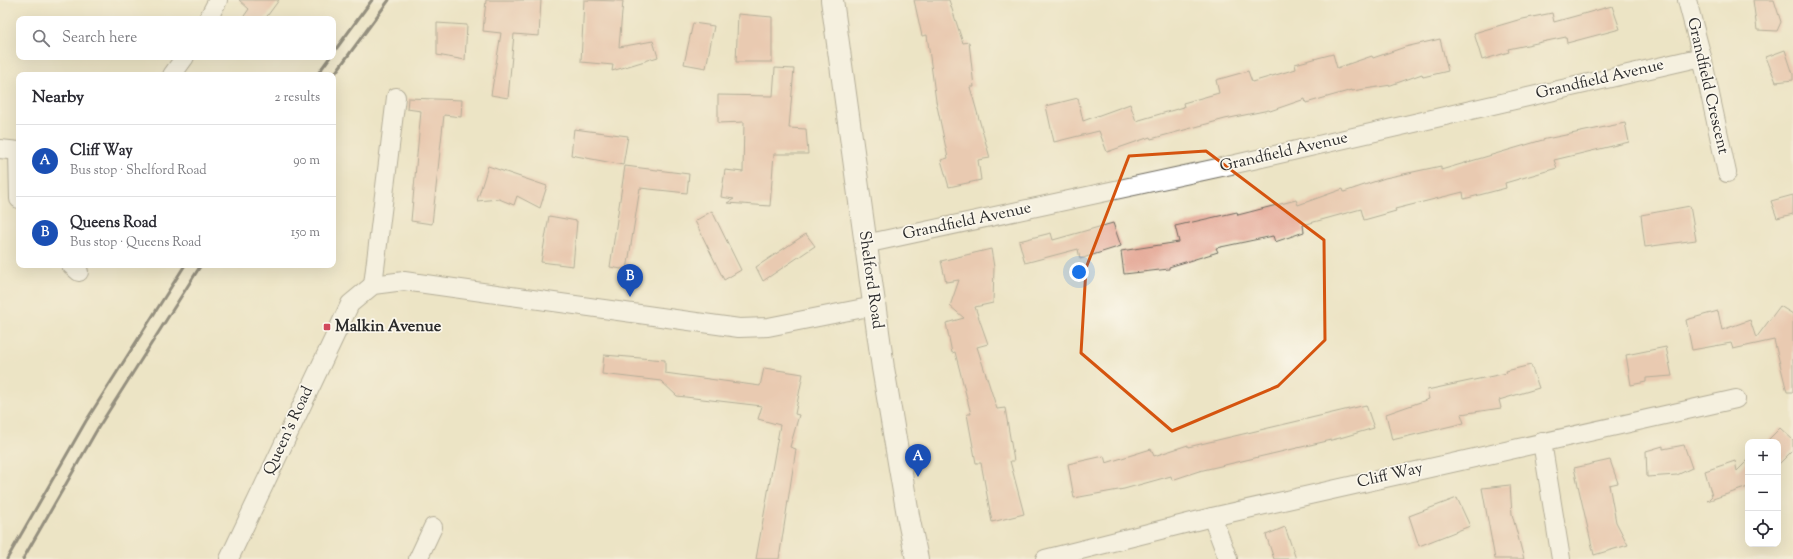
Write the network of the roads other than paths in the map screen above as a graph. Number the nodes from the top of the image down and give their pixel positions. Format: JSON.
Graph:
{"nodes":[{"id":1,"x":218,"y":0,"type":"edge"},
{"id":2,"x":832,"y":0,"type":"edge"},
{"id":3,"x":1687,"y":0,"type":"edge"},
{"id":4,"x":210,"y":16,"type":"edge"},
{"id":5,"x":1702,"y":57,"type":"junction"},
{"id":6,"x":183,"y":60,"type":"edge"},
{"id":7,"x":174,"y":72,"type":"edge"},
{"id":8,"x":396,"y":97,"type":"dead end"},
{"id":9,"x":0,"y":149,"type":"edge"},
{"id":10,"x":16,"y":151,"type":"edge"},
{"id":11,"x":1727,"y":173,"type":"dead end"},
{"id":12,"x":865,"y":244,"type":"junction"},
{"id":13,"x":373,"y":285,"type":"junction"},
{"id":14,"x":874,"y":306,"type":"junction"},
{"id":15,"x":1736,"y":399,"type":"dead end"},
{"id":16,"x":1542,"y":442,"type":"junction"},
{"id":17,"x":1212,"y":517,"type":"junction"},
{"id":18,"x":433,"y":527,"type":"dead end"},
{"id":19,"x":229,"y":559,"type":"edge"},
{"id":20,"x":418,"y":559,"type":"edge"},
{"id":21,"x":917,"y":559,"type":"edge"},
{"id":22,"x":1045,"y":559,"type":"edge"},
{"id":23,"x":1228,"y":559,"type":"edge"},
{"id":24,"x":1561,"y":559,"type":"edge"}],
"edges":[{"from":1,"to":4,"type":"street"},
{"from":2,"to":12,"type":"street","name":"Shelford Road"},
{"from":3,"to":5,"type":"street","name":"Grandfield Crescent"},
{"from":5,"to":11,"type":"street","name":"Grandfield Crescent"},
{"from":5,"to":12,"type":"street","name":"Grandfield Avenue"},
{"from":6,"to":7,"type":"street"},
{"from":8,"to":13,"type":"street"},
{"from":9,"to":10,"type":"street"},
{"from":12,"to":14,"type":"street","name":"Shelford Road"},
{"from":13,"to":14,"type":"street"},
{"from":13,"to":19,"type":"street","name":"Queen's Road"},
{"from":14,"to":21,"type":"street","name":"Shelford Road"},
{"from":15,"to":16,"type":"street","name":"Cliff Way"},
{"from":16,"to":17,"type":"street","name":"Cliff Way"},
{"from":16,"to":24,"type":"street"},
{"from":17,"to":22,"type":"street","name":"Cliff Way"},
{"from":17,"to":23,"type":"street"},
{"from":18,"to":20,"type":"street"}]}
